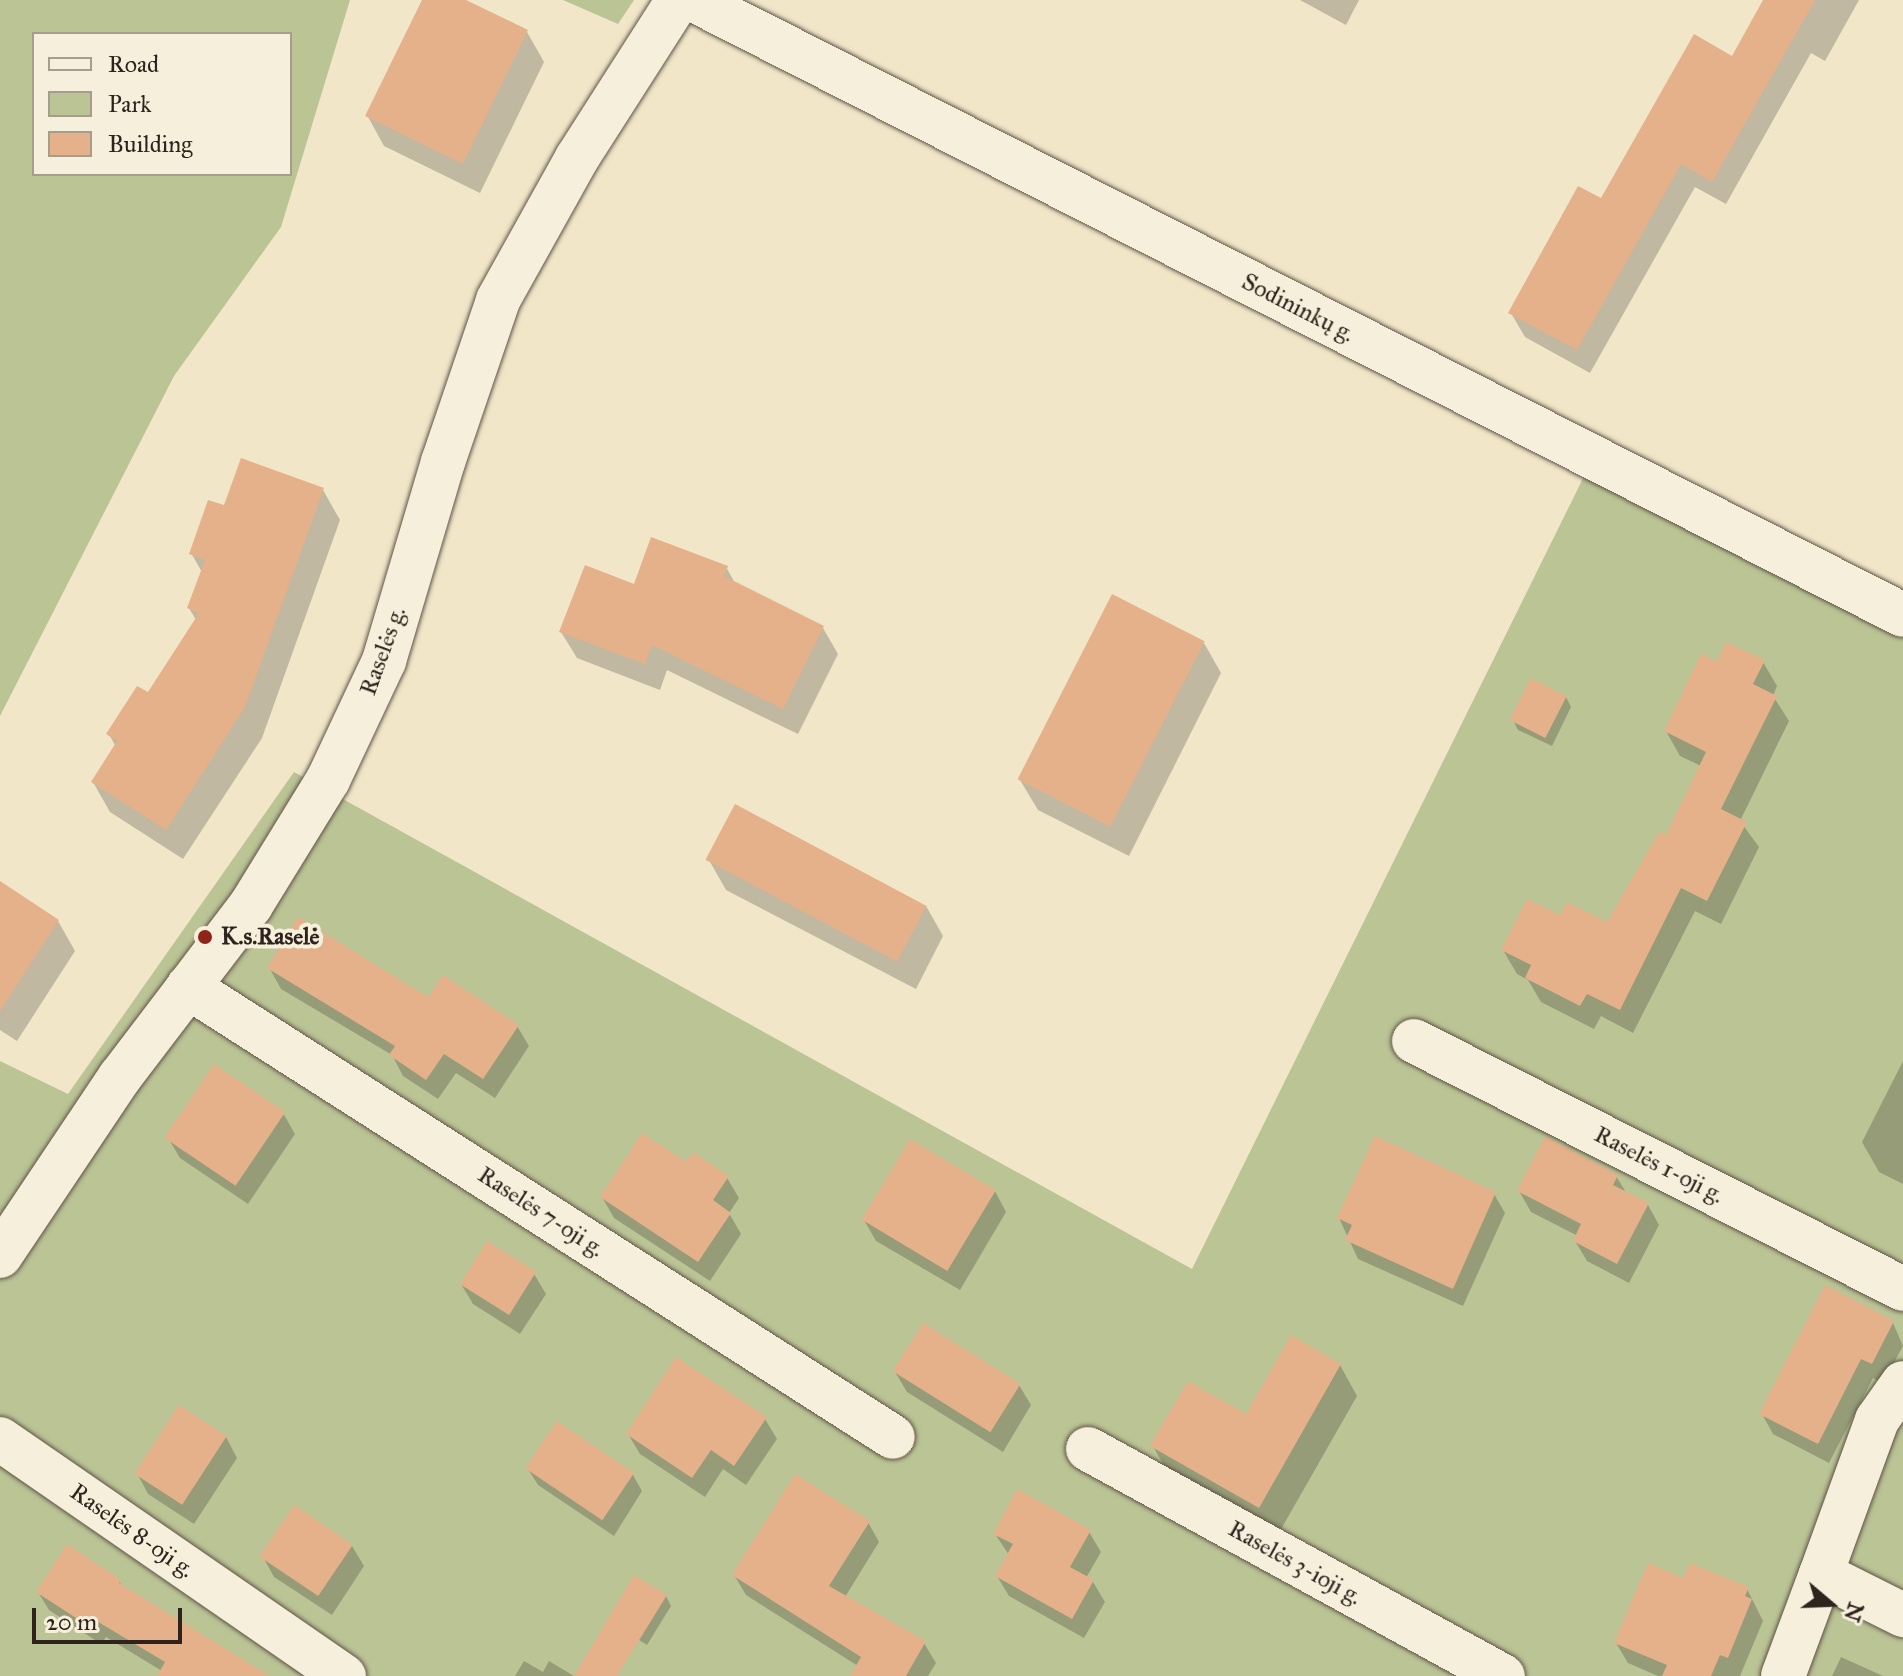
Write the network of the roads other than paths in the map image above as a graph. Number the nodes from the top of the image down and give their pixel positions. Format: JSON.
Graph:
{"nodes":[{"id":1,"x":678,"y":0,"type":"edge"},
{"id":2,"x":694,"y":0,"type":"edge"},
{"id":3,"x":1903,"y":615,"type":"edge"},
{"id":4,"x":188,"y":987,"type":"junction"},
{"id":5,"x":1414,"y":1041,"type":"dead end"},
{"id":6,"x":0,"y":1256,"type":"edge"},
{"id":7,"x":1903,"y":1289,"type":"edge"},
{"id":8,"x":1903,"y":1383,"type":"edge"},
{"id":9,"x":893,"y":1437,"type":"dead end"},
{"id":10,"x":0,"y":1439,"type":"edge"},
{"id":11,"x":1088,"y":1449,"type":"dead end"},
{"id":12,"x":1821,"y":1574,"type":"junction"},
{"id":13,"x":1903,"y":1615,"type":"edge"},
{"id":14,"x":344,"y":1676,"type":"edge"},
{"id":15,"x":1503,"y":1676,"type":"edge"},
{"id":16,"x":1783,"y":1676,"type":"edge"}],
"edges":[{"from":1,"to":4,"type":"street","name":"Raselės g."},
{"from":2,"to":3,"type":"street","name":"Sodininkų g."},
{"from":4,"to":6,"type":"street","name":"Raselės g."},
{"from":4,"to":9,"type":"street","name":"Raselės 7-oji g."},
{"from":5,"to":7,"type":"street","name":"Raselės 1-oji g."},
{"from":8,"to":12,"type":"street"},
{"from":10,"to":14,"type":"street","name":"Raselės 8-oji g."},
{"from":11,"to":15,"type":"street","name":"Raselės 3-ioji g."},
{"from":12,"to":13,"type":"street"},
{"from":12,"to":16,"type":"street"}]}
